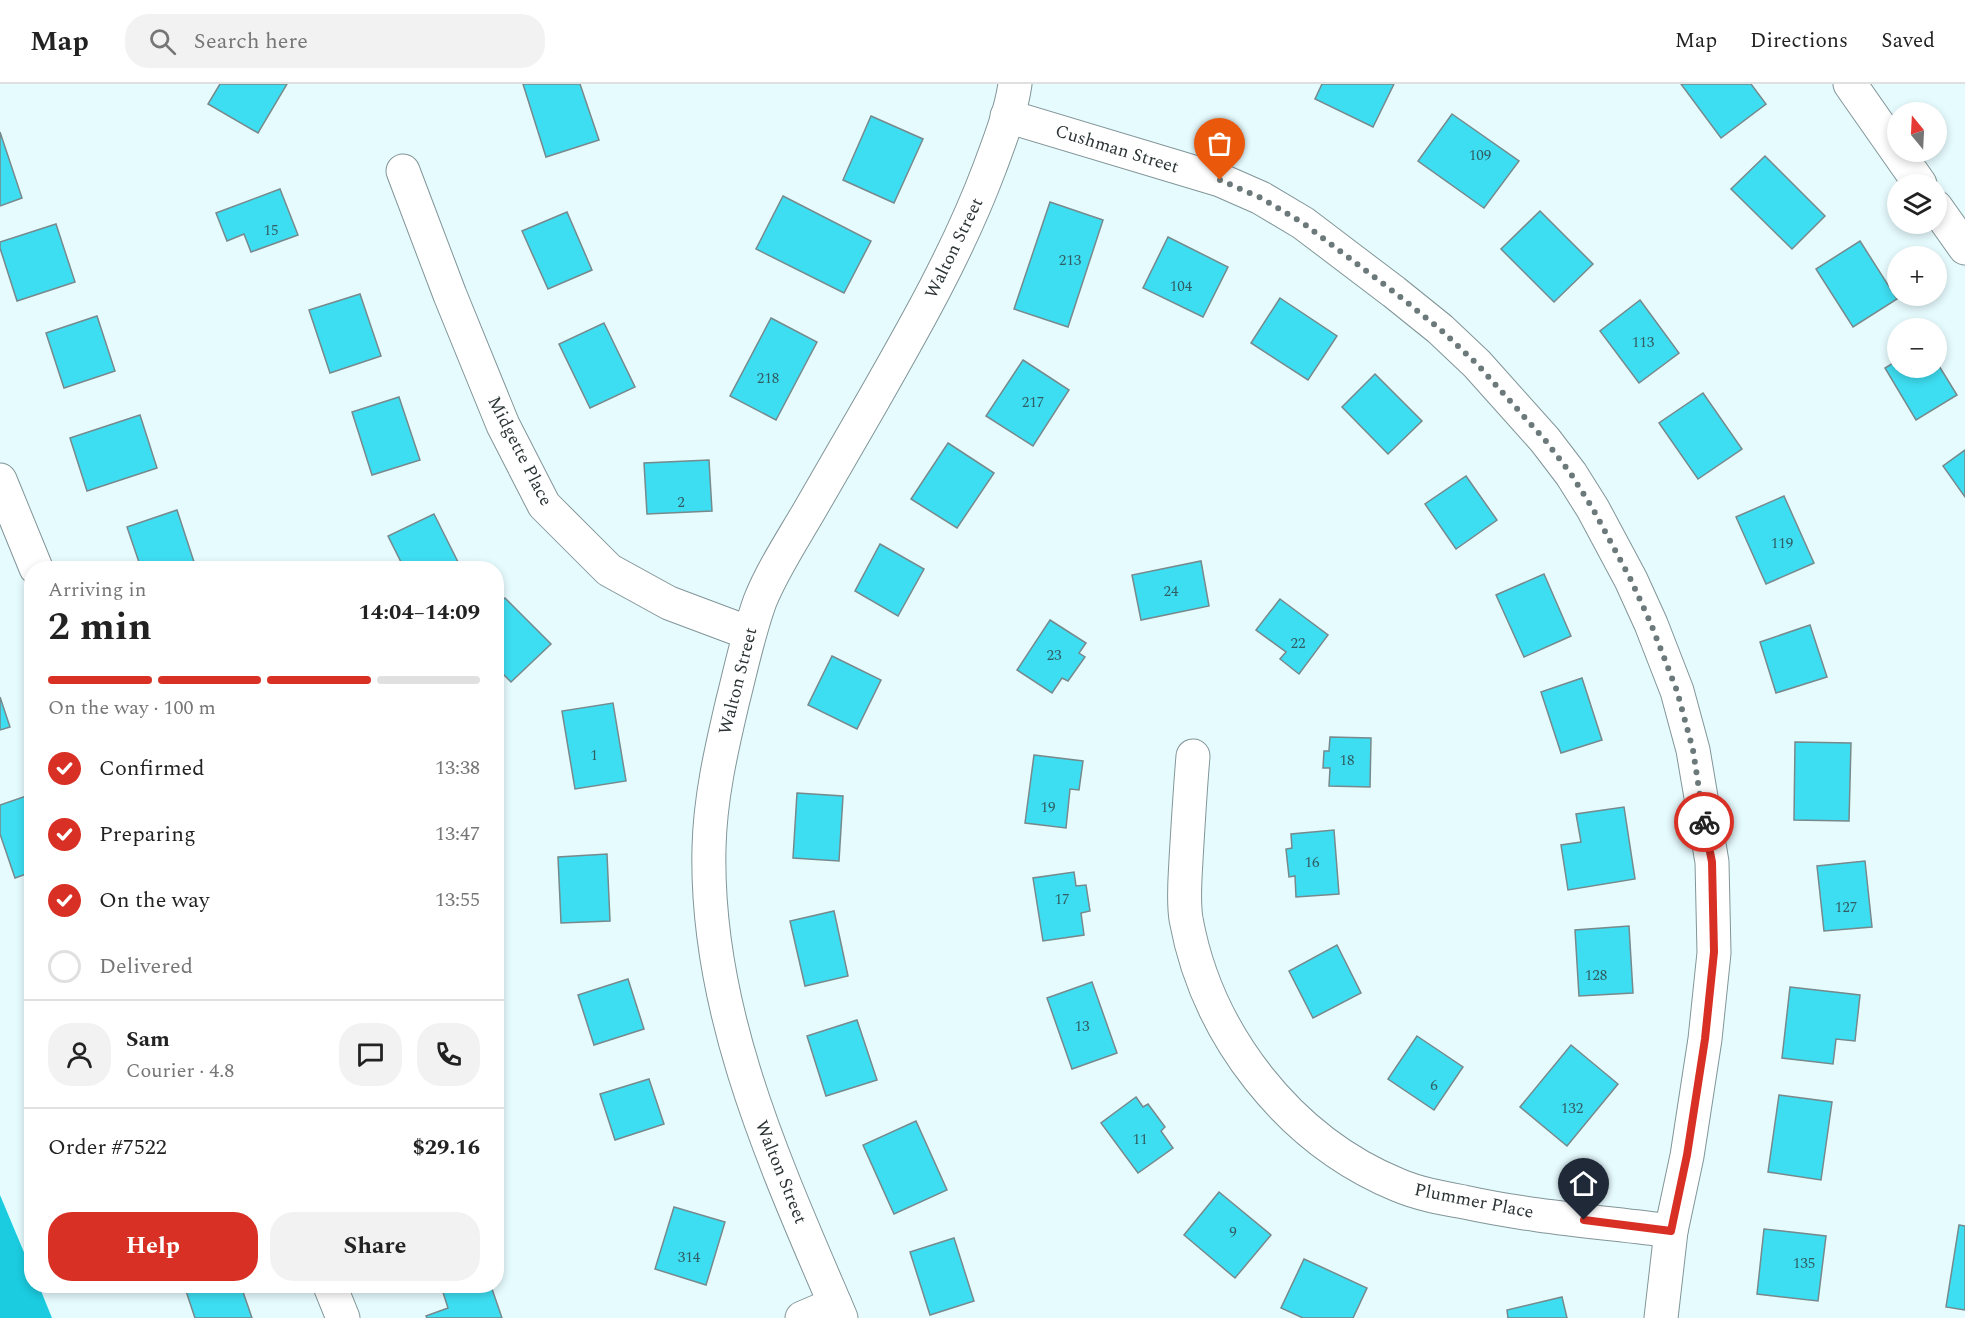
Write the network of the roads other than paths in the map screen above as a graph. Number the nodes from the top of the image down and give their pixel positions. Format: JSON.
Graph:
{"nodes":[{"id":1,"x":1015,"y":84,"type":"edge"},
{"id":2,"x":1850,"y":84,"type":"edge"},
{"id":3,"x":1007,"y":116,"type":"junction"},
{"id":4,"x":403,"y":171,"type":"dead end"},
{"id":5,"x":1913,"y":174,"type":"edge"},
{"id":6,"x":1947,"y":223,"type":"edge"},
{"id":7,"x":1965,"y":248,"type":"edge"},
{"id":8,"x":0,"y":480,"type":"edge"},
{"id":9,"x":33,"y":561,"type":"edge"},
{"id":10,"x":749,"y":633,"type":"junction"},
{"id":11,"x":1193,"y":756,"type":"dead end"},
{"id":12,"x":1671,"y":1231,"type":"junction"},
{"id":13,"x":333,"y":1293,"type":"edge"},
{"id":14,"x":838,"y":1311,"type":"edge"},
{"id":15,"x":343,"y":1318,"type":"edge"},
{"id":16,"x":802,"y":1318,"type":"edge"},
{"id":17,"x":1661,"y":1318,"type":"edge"}],
"edges":[{"from":1,"to":3,"type":"street","name":"Walton Street"},
{"from":2,"to":5,"type":"street"},
{"from":3,"to":10,"type":"street","name":"Walton Street"},
{"from":3,"to":12,"type":"street","name":"Cushman Street"},
{"from":4,"to":10,"type":"street","name":"Midgette Place"},
{"from":6,"to":7,"type":"street"},
{"from":8,"to":9,"type":"street"},
{"from":10,"to":14,"type":"street","name":"Walton Street"},
{"from":11,"to":12,"type":"street","name":"Plummer Place"},
{"from":12,"to":17,"type":"street","name":"Cushman Street"},
{"from":13,"to":15,"type":"street"},
{"from":14,"to":16,"type":"street"}]}
